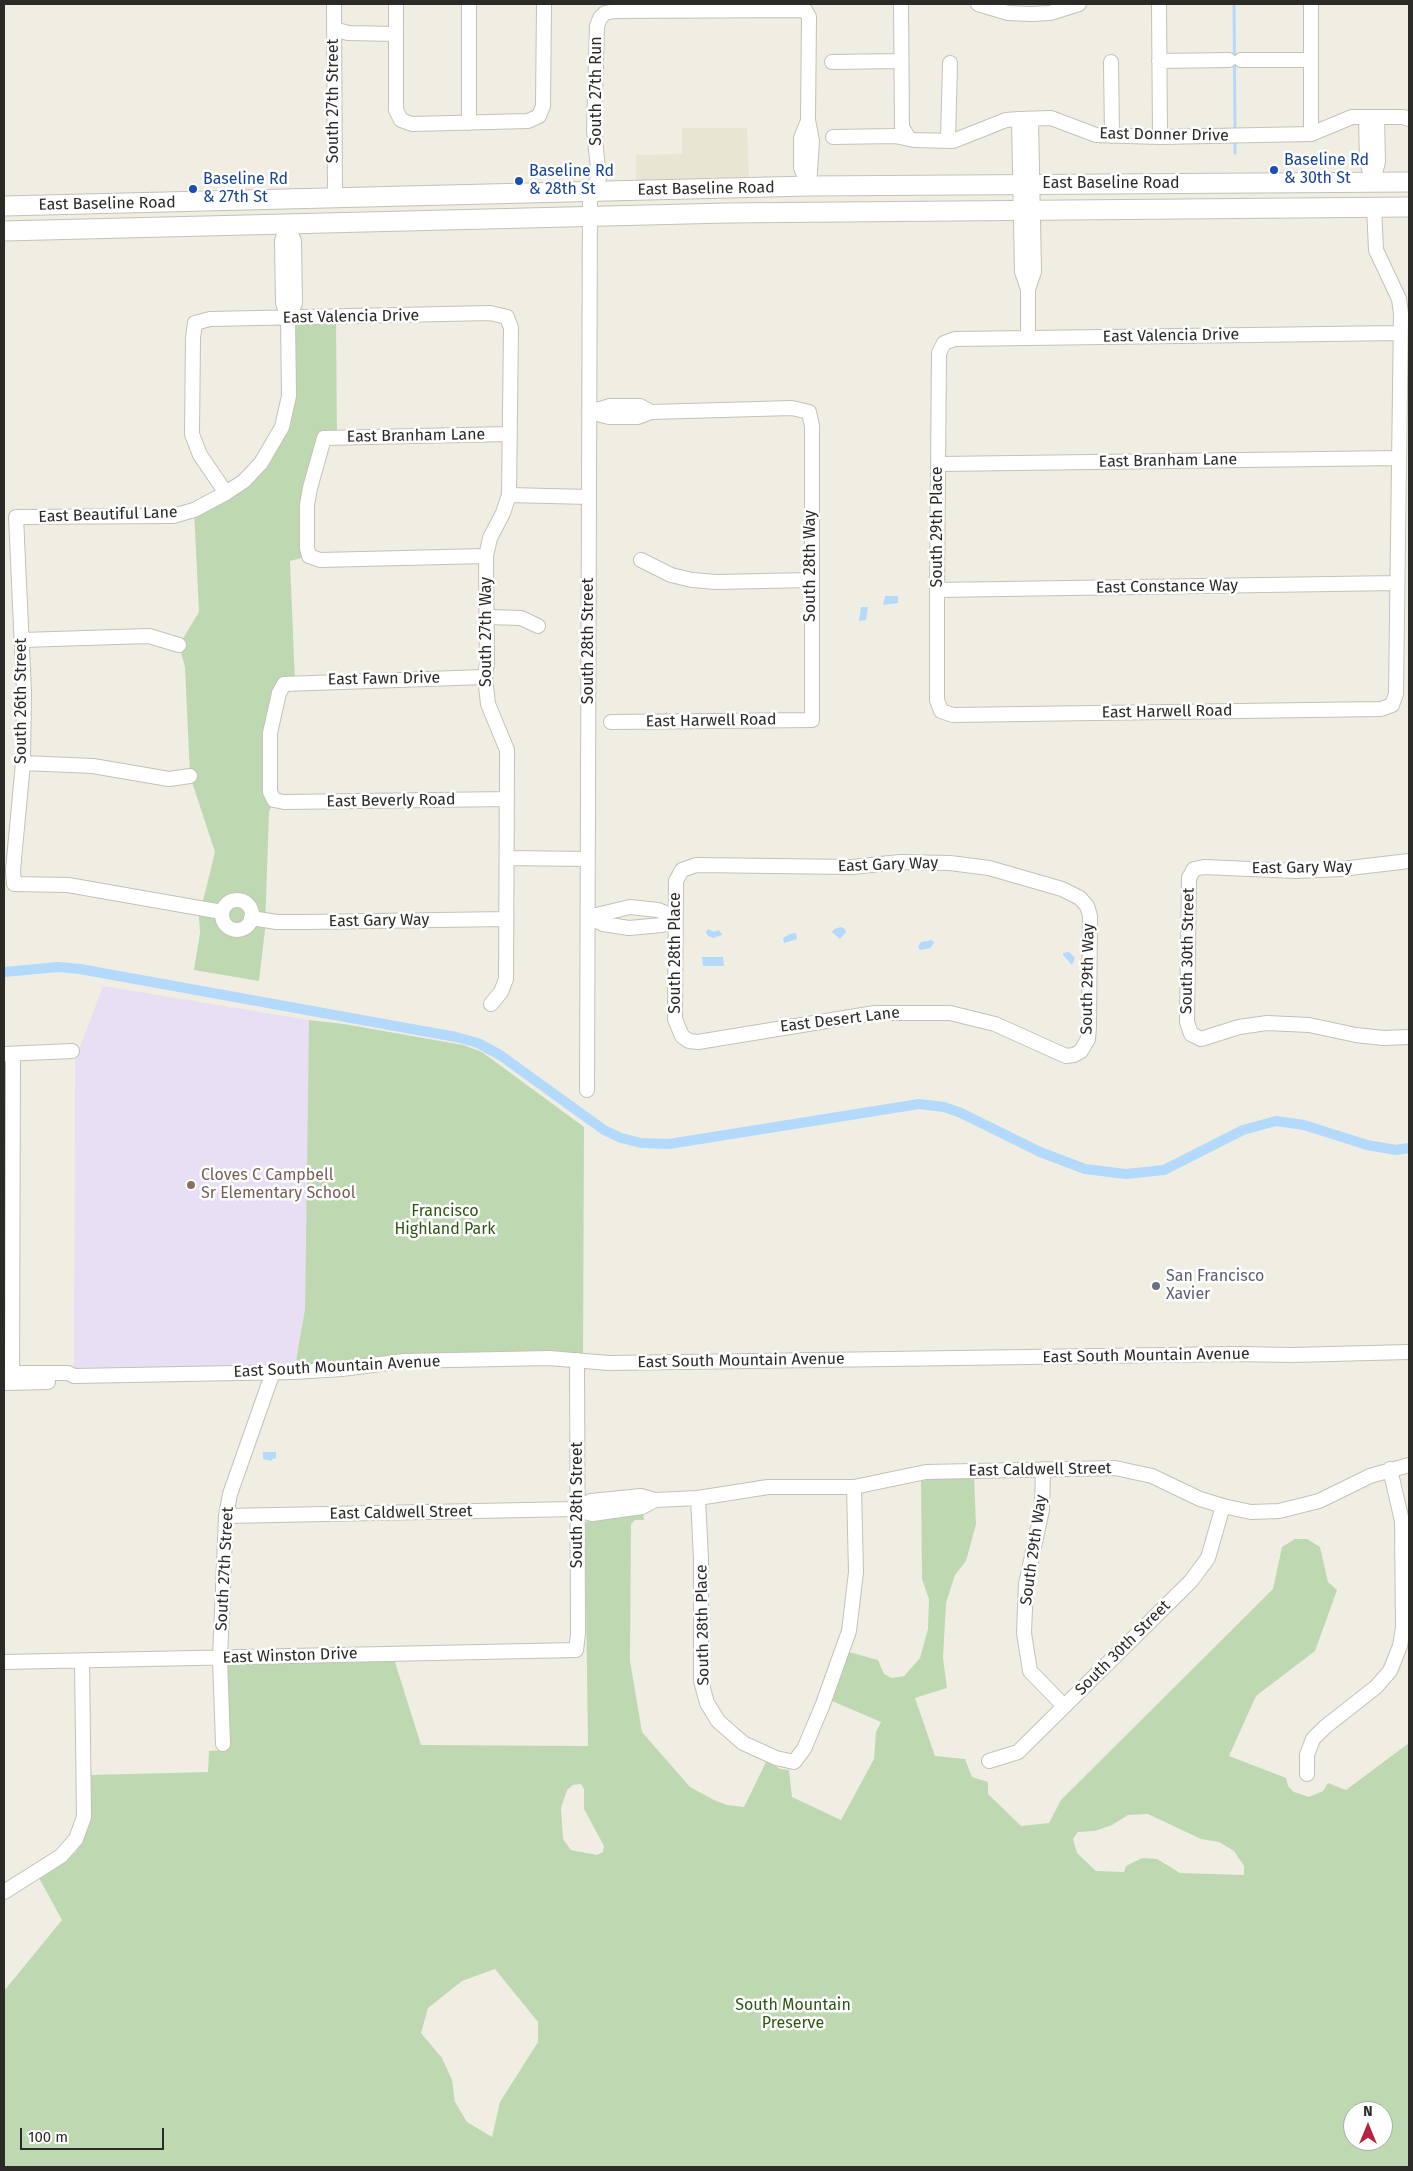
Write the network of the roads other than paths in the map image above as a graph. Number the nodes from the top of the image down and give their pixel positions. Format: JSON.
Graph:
{"nodes":[{"id":1,"x":334,"y":4,"type":"edge"},
{"id":2,"x":396,"y":4,"type":"edge"},
{"id":3,"x":469,"y":4,"type":"edge"},
{"id":4,"x":544,"y":4,"type":"edge"},
{"id":5,"x":901,"y":4,"type":"edge"},
{"id":6,"x":978,"y":4,"type":"edge"},
{"id":7,"x":1079,"y":4,"type":"edge"},
{"id":8,"x":1158,"y":4,"type":"edge"},
{"id":9,"x":1311,"y":4,"type":"edge"},
{"id":10,"x":744,"y":6,"type":"edge"},
{"id":11,"x":646,"y":7,"type":"edge"},
{"id":12,"x":334,"y":29,"type":"junction"},
{"id":13,"x":396,"y":29,"type":"junction"},
{"id":14,"x":1311,"y":60,"type":"junction"},
{"id":15,"x":900,"y":61,"type":"junction"},
{"id":16,"x":1159,"y":61,"type":"junction"},
{"id":17,"x":832,"y":62,"type":"dead end"},
{"id":18,"x":1111,"y":62,"type":"dead end"},
{"id":19,"x":950,"y":63,"type":"dead end"},
{"id":20,"x":1372,"y":117,"type":"junction"},
{"id":21,"x":1025,"y":119,"type":"junction"},
{"id":22,"x":1409,"y":119,"type":"edge"},
{"id":23,"x":469,"y":123,"type":"junction"},
{"id":24,"x":1311,"y":134,"type":"junction"},
{"id":25,"x":1112,"y":136,"type":"junction"},
{"id":26,"x":833,"y":137,"type":"dead end"},
{"id":27,"x":908,"y":137,"type":"junction"},
{"id":28,"x":1160,"y":137,"type":"junction"},
{"id":29,"x":948,"y":140,"type":"junction"},
{"id":30,"x":1373,"y":182,"type":"junction"},
{"id":31,"x":1409,"y":182,"type":"edge"},
{"id":32,"x":1027,"y":185,"type":"junction"},
{"id":33,"x":809,"y":186,"type":"junction"},
{"id":34,"x":590,"y":192,"type":"junction"},
{"id":35,"x":335,"y":198,"type":"junction"},
{"id":36,"x":257,"y":200,"type":"junction"},
{"id":37,"x":86,"y":204,"type":"junction"},
{"id":38,"x":4,"y":206,"type":"edge"},
{"id":39,"x":1374,"y":207,"type":"junction"},
{"id":40,"x":1409,"y":207,"type":"edge"},
{"id":41,"x":1028,"y":210,"type":"junction"},
{"id":42,"x":727,"y":214,"type":"junction"},
{"id":43,"x":590,"y":217,"type":"junction"},
{"id":44,"x":360,"y":222,"type":"junction"},
{"id":45,"x":287,"y":223,"type":"junction"},
{"id":46,"x":86,"y":228,"type":"junction"},
{"id":47,"x":4,"y":231,"type":"edge"},
{"id":48,"x":507,"y":317,"type":"joint"},
{"id":49,"x":288,"y":318,"type":"junction"},
{"id":50,"x":1400,"y":333,"type":"junction"},
{"id":51,"x":1028,"y":338,"type":"junction"},
{"id":52,"x":944,"y":343,"type":"joint"},
{"id":53,"x":590,"y":412,"type":"junction"},
{"id":54,"x":508,"y":434,"type":"junction"},
{"id":55,"x":1398,"y":458,"type":"junction"},
{"id":56,"x":938,"y":464,"type":"junction"},
{"id":57,"x":226,"y":493,"type":"junction"},
{"id":58,"x":509,"y":495,"type":"junction"},
{"id":59,"x":590,"y":497,"type":"junction"},
{"id":60,"x":16,"y":517,"type":"joint"},
{"id":61,"x":486,"y":556,"type":"junction"},
{"id":62,"x":641,"y":560,"type":"dead end"},
{"id":63,"x":811,"y":580,"type":"junction"},
{"id":64,"x":1398,"y":583,"type":"junction"},
{"id":65,"x":938,"y":590,"type":"junction"},
{"id":66,"x":487,"y":617,"type":"junction"},
{"id":67,"x":538,"y":626,"type":"dead end"},
{"id":68,"x":22,"y":640,"type":"junction"},
{"id":69,"x":179,"y":644,"type":"dead end"},
{"id":70,"x":485,"y":677,"type":"junction"},
{"id":71,"x":941,"y":711,"type":"joint"},
{"id":72,"x":812,"y":720,"type":"joint"},
{"id":73,"x":611,"y":722,"type":"dead end"},
{"id":74,"x":23,"y":763,"type":"junction"},
{"id":75,"x":190,"y":776,"type":"dead end"},
{"id":76,"x":507,"y":799,"type":"junction"},
{"id":77,"x":274,"y":800,"type":"joint"},
{"id":78,"x":507,"y":858,"type":"junction"},
{"id":79,"x":588,"y":858,"type":"junction"},
{"id":80,"x":1409,"y":862,"type":"edge"},
{"id":81,"x":1194,"y":869,"type":"joint"},
{"id":82,"x":682,"y":870,"type":"joint"},
{"id":83,"x":1087,"y":906,"type":"joint"},
{"id":84,"x":630,"y":907,"type":"junction"},
{"id":85,"x":222,"y":912,"type":"junction"},
{"id":86,"x":588,"y":917,"type":"junction"},
{"id":87,"x":675,"y":917,"type":"junction"},
{"id":88,"x":251,"y":918,"type":"junction"},
{"id":89,"x":506,"y":919,"type":"junction"},
{"id":90,"x":632,"y":928,"type":"junction"},
{"id":91,"x":492,"y":1004,"type":"dead end"},
{"id":92,"x":682,"y":1036,"type":"joint"},
{"id":93,"x":1409,"y":1036,"type":"edge"},
{"id":94,"x":72,"y":1051,"type":"dead end"},
{"id":95,"x":1081,"y":1051,"type":"joint"},
{"id":96,"x":8,"y":1054,"type":"edge"},
{"id":97,"x":587,"y":1090,"type":"dead end"},
{"id":98,"x":1409,"y":1352,"type":"edge"},
{"id":99,"x":577,"y":1360,"type":"junction"},
{"id":100,"x":273,"y":1372,"type":"junction"},
{"id":101,"x":8,"y":1378,"type":"edge"},
{"id":102,"x":1409,"y":1465,"type":"edge"},
{"id":103,"x":1043,"y":1469,"type":"junction"},
{"id":104,"x":1390,"y":1469,"type":"junction"},
{"id":105,"x":854,"y":1487,"type":"junction"},
{"id":106,"x":698,"y":1498,"type":"junction"},
{"id":107,"x":1223,"y":1506,"type":"junction"},
{"id":108,"x":576,"y":1509,"type":"junction"},
{"id":109,"x":226,"y":1516,"type":"junction"},
{"id":110,"x":576,"y":1650,"type":"joint"},
{"id":111,"x":220,"y":1658,"type":"junction"},
{"id":112,"x":82,"y":1661,"type":"junction"},
{"id":113,"x":4,"y":1662,"type":"edge"},
{"id":114,"x":1064,"y":1706,"type":"junction"},
{"id":115,"x":223,"y":1744,"type":"dead end"},
{"id":116,"x":989,"y":1761,"type":"dead end"},
{"id":117,"x":1307,"y":1774,"type":"dead end"},
{"id":118,"x":4,"y":1892,"type":"edge"}],
"edges":[{"from":1,"to":12,"type":"street","name":"South 27th Street"},
{"from":2,"to":13,"type":"street"},
{"from":3,"to":23,"type":"street"},
{"from":4,"to":23,"type":"street"},
{"from":5,"to":15,"type":"street"},
{"from":6,"to":7,"type":"street"},
{"from":8,"to":16,"type":"street"},
{"from":9,"to":14,"type":"street"},
{"from":10,"to":11,"type":"street"},
{"from":10,"to":33,"type":"street"},
{"from":11,"to":34,"type":"street","name":"South 27th Run"},
{"from":12,"to":13,"type":"street"},
{"from":12,"to":35,"type":"street","name":"South 27th Street"},
{"from":13,"to":23,"type":"street"},
{"from":14,"to":16,"type":"street"},
{"from":14,"to":24,"type":"street"},
{"from":15,"to":17,"type":"street"},
{"from":15,"to":27,"type":"street"},
{"from":16,"to":28,"type":"street"},
{"from":18,"to":25,"type":"street"},
{"from":19,"to":29,"type":"street"},
{"from":20,"to":22,"type":"street","name":"East Donner Drive"},
{"from":20,"to":24,"type":"street","name":"East Donner Drive"},
{"from":20,"to":30,"type":"street"},
{"from":21,"to":25,"type":"street","name":"East Donner Drive"},
{"from":21,"to":29,"type":"street","name":"East Donner Drive"},
{"from":21,"to":32,"type":"street"},
{"from":24,"to":28,"type":"street","name":"East Donner Drive"},
{"from":25,"to":28,"type":"street","name":"East Donner Drive"},
{"from":26,"to":27,"type":"street","name":"East Donner Drive"},
{"from":27,"to":29,"type":"street","name":"East Donner Drive"},
{"from":30,"to":31,"type":"main road","name":"East Baseline Road"},
{"from":30,"to":32,"type":"main road","name":"East Baseline Road"},
{"from":30,"to":39,"type":"main road"},
{"from":32,"to":33,"type":"main road","name":"East Baseline Road"},
{"from":32,"to":41,"type":"street"},
{"from":33,"to":34,"type":"main road","name":"East Baseline Road"},
{"from":33,"to":42,"type":"main road"},
{"from":34,"to":35,"type":"main road","name":"East Baseline Road"},
{"from":34,"to":43,"type":"street","name":"South 28th Street"},
{"from":35,"to":36,"type":"main road","name":"East Baseline Road"},
{"from":35,"to":44,"type":"main road"},
{"from":35,"to":45,"type":"main road"},
{"from":36,"to":37,"type":"main road","name":"East Baseline Road"},
{"from":36,"to":45,"type":"main road"},
{"from":37,"to":38,"type":"main road","name":"East Baseline Road"},
{"from":37,"to":46,"type":"main road"},
{"from":39,"to":40,"type":"main road","name":"East Baseline Road"},
{"from":39,"to":41,"type":"main road","name":"East Baseline Road"},
{"from":39,"to":50,"type":"street"},
{"from":41,"to":42,"type":"main road","name":"East Baseline Road"},
{"from":41,"to":51,"type":"street"},
{"from":42,"to":43,"type":"main road","name":"East Baseline Road"},
{"from":43,"to":44,"type":"main road","name":"East Baseline Road"},
{"from":43,"to":53,"type":"street","name":"South 28th Street"},
{"from":44,"to":45,"type":"main road","name":"East Baseline Road"},
{"from":45,"to":46,"type":"main road","name":"East Baseline Road"},
{"from":45,"to":49,"type":"street"},
{"from":46,"to":47,"type":"main road","name":"East Baseline Road"},
{"from":48,"to":49,"type":"street","name":"East Valencia Drive"},
{"from":48,"to":54,"type":"street","name":"South 27th Way"},
{"from":49,"to":57,"type":"street"},
{"from":49,"to":57,"type":"street","name":"East Valencia Drive"},
{"from":50,"to":51,"type":"street","name":"East Valencia Drive"},
{"from":50,"to":55,"type":"street"},
{"from":51,"to":52,"type":"street","name":"East Valencia Drive"},
{"from":52,"to":56,"type":"street","name":"South 29th Place"},
{"from":53,"to":59,"type":"street","name":"South 28th Street"},
{"from":53,"to":63,"type":"street","name":"South 28th Way"},
{"from":54,"to":58,"type":"street","name":"South 27th Way"},
{"from":54,"to":61,"type":"street","name":"East Branham Lane"},
{"from":55,"to":56,"type":"street","name":"East Branham Lane"},
{"from":55,"to":64,"type":"street"},
{"from":56,"to":65,"type":"street","name":"South 29th Place"},
{"from":57,"to":60,"type":"street","name":"East Beautiful Lane"},
{"from":58,"to":59,"type":"street"},
{"from":58,"to":61,"type":"street","name":"South 27th Way"},
{"from":59,"to":79,"type":"street","name":"South 28th Street"},
{"from":60,"to":68,"type":"street","name":"South 26th Street"},
{"from":61,"to":66,"type":"street","name":"South 27th Way"},
{"from":62,"to":63,"type":"street"},
{"from":63,"to":72,"type":"street","name":"South 28th Way"},
{"from":64,"to":65,"type":"street","name":"East Constance Way"},
{"from":64,"to":71,"type":"street","name":"East Harwell Road"},
{"from":65,"to":71,"type":"street","name":"South 29th Place"},
{"from":66,"to":67,"type":"street"},
{"from":66,"to":70,"type":"street","name":"South 27th Way"},
{"from":68,"to":69,"type":"street"},
{"from":68,"to":74,"type":"street","name":"South 26th Street"},
{"from":70,"to":76,"type":"street","name":"South 27th Way"},
{"from":70,"to":77,"type":"street","name":"East Fawn Drive"},
{"from":72,"to":73,"type":"street","name":"East Harwell Road"},
{"from":74,"to":75,"type":"street"},
{"from":74,"to":85,"type":"street","name":"South 26th Street"},
{"from":76,"to":77,"type":"street","name":"East Beverly Road"},
{"from":76,"to":78,"type":"street","name":"South 27th Way"},
{"from":78,"to":79,"type":"street"},
{"from":78,"to":89,"type":"street","name":"South 27th Way"},
{"from":79,"to":86,"type":"street","name":"South 28th Street"},
{"from":80,"to":81,"type":"street","name":"East Gary Way"},
{"from":81,"to":93,"type":"street","name":"South 30th Street"},
{"from":82,"to":83,"type":"street","name":"East Gary Way"},
{"from":82,"to":87,"type":"street","name":"South 28th Place"},
{"from":83,"to":95,"type":"street","name":"South 29th Way"},
{"from":84,"to":86,"type":"street"},
{"from":84,"to":87,"type":"street"},
{"from":84,"to":90,"type":"street"},
{"from":85,"to":88,"type":"street"},
{"from":85,"to":88,"type":"street"},
{"from":86,"to":90,"type":"street"},
{"from":86,"to":97,"type":"street","name":"South 28th Street"},
{"from":87,"to":90,"type":"street"},
{"from":87,"to":92,"type":"street","name":"South 28th Place"},
{"from":88,"to":89,"type":"street","name":"East Gary Way"},
{"from":89,"to":91,"type":"street","name":"South 27th Way"},
{"from":92,"to":95,"type":"street","name":"East Desert Lane"},
{"from":94,"to":96,"type":"street"},
{"from":96,"to":101,"type":"street"},
{"from":98,"to":99,"type":"street","name":"East South Mountain Avenue"},
{"from":99,"to":100,"type":"street","name":"East South Mountain Avenue"},
{"from":99,"to":108,"type":"street","name":"South 28th Street"},
{"from":100,"to":101,"type":"street","name":"East South Mountain Avenue"},
{"from":100,"to":109,"type":"street","name":"South 27th Street"},
{"from":102,"to":104,"type":"street","name":"East Caldwell Street"},
{"from":103,"to":105,"type":"street","name":"East Caldwell Street"},
{"from":103,"to":107,"type":"street","name":"East Caldwell Street"},
{"from":103,"to":114,"type":"street","name":"South 29th Way"},
{"from":104,"to":107,"type":"street","name":"East Caldwell Street"},
{"from":104,"to":117,"type":"street"},
{"from":105,"to":106,"type":"street","name":"East Caldwell Street"},
{"from":105,"to":106,"type":"street","name":"South 28th Place"},
{"from":106,"to":108,"type":"street","name":"East Caldwell Street"},
{"from":107,"to":114,"type":"street","name":"South 30th Street"},
{"from":108,"to":109,"type":"street","name":"East Caldwell Street"},
{"from":108,"to":110,"type":"street","name":"South 28th Street"},
{"from":109,"to":111,"type":"street","name":"South 27th Street"},
{"from":110,"to":111,"type":"street","name":"East Winston Drive"},
{"from":111,"to":112,"type":"street","name":"East Winston Drive"},
{"from":111,"to":115,"type":"street","name":"South 27th Street"},
{"from":112,"to":113,"type":"street","name":"East Winston Drive"},
{"from":112,"to":118,"type":"street"},
{"from":114,"to":116,"type":"street","name":"South 30th Street"}]}
